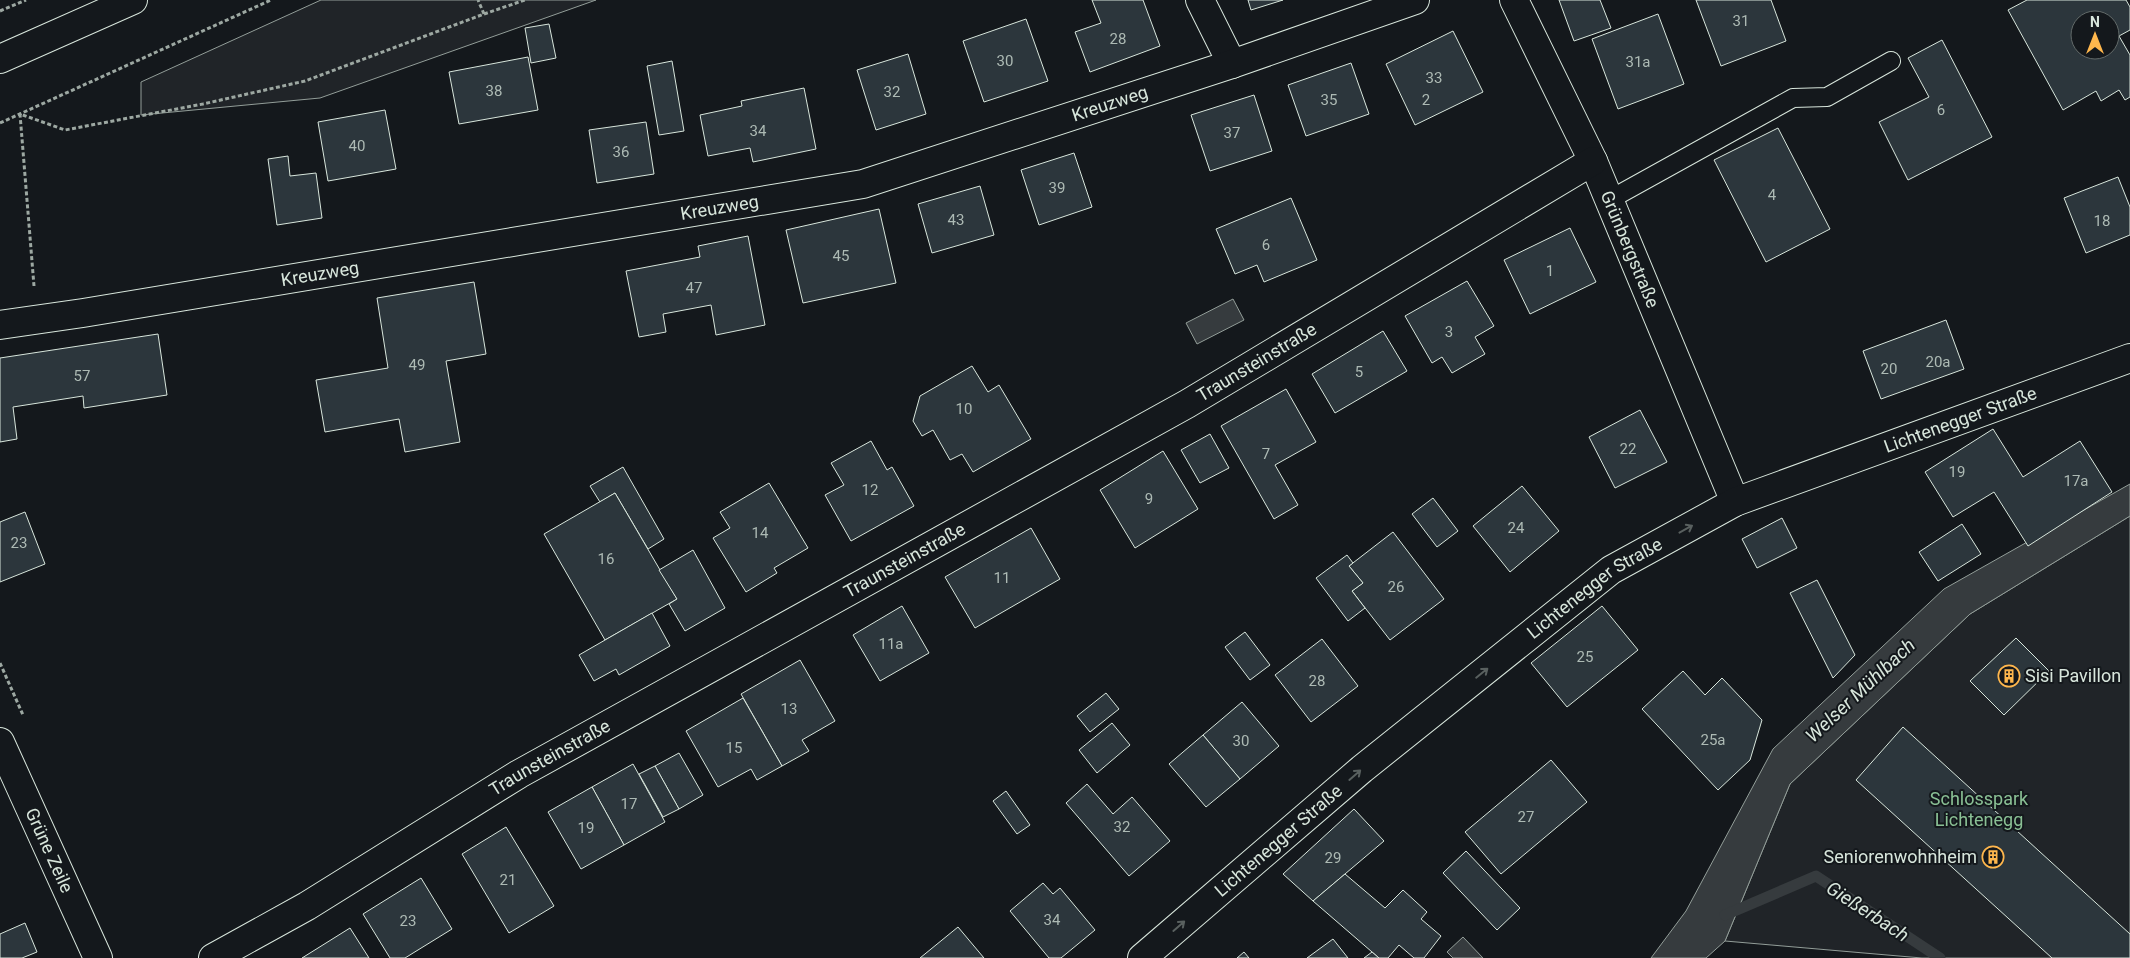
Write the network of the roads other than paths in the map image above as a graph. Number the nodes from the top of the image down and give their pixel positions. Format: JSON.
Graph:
{"nodes":[{"id":1,"x":133,"y":0,"type":"edge"},
{"id":2,"x":1200,"y":0,"type":"edge"},
{"id":3,"x":1415,"y":0,"type":"edge"},
{"id":4,"x":1514,"y":0,"type":"edge"},
{"id":5,"x":0,"y":59,"type":"edge"},
{"id":6,"x":1891,"y":61,"type":"dead end"},
{"id":7,"x":1232,"y":64,"type":"junction"},
{"id":8,"x":1593,"y":161,"type":"junction"},
{"id":9,"x":1609,"y":200,"type":"junction"},
{"id":10,"x":0,"y":325,"type":"edge"},
{"id":11,"x":2130,"y":358,"type":"edge"},
{"id":12,"x":1735,"y":502,"type":"junction"},
{"id":13,"x":0,"y":742,"type":"edge"},
{"id":14,"x":98,"y":958,"type":"edge"},
{"id":15,"x":213,"y":958,"type":"edge"},
{"id":16,"x":1142,"y":958,"type":"edge"}],
"edges":[{"from":1,"to":5,"type":"street"},
{"from":2,"to":7,"type":"street"},
{"from":3,"to":7,"type":"street","name":"Kreuzweg"},
{"from":4,"to":8,"type":"street","name":"Grünbergstraße"},
{"from":6,"to":9,"type":"lane"},
{"from":7,"to":10,"type":"street","name":"Kreuzweg"},
{"from":8,"to":9,"type":"street","name":"Grünbergstraße"},
{"from":8,"to":15,"type":"street","name":"Traunsteinstraße"},
{"from":9,"to":12,"type":"street","name":"Grünbergstraße"},
{"from":11,"to":12,"type":"street","name":"Lichtenegger Straße"},
{"from":16,"to":12,"type":"street","name":"Lichtenegger Straße","one_way":true},
{"from":13,"to":14,"type":"street","name":"Grüne Zeile"}]}
